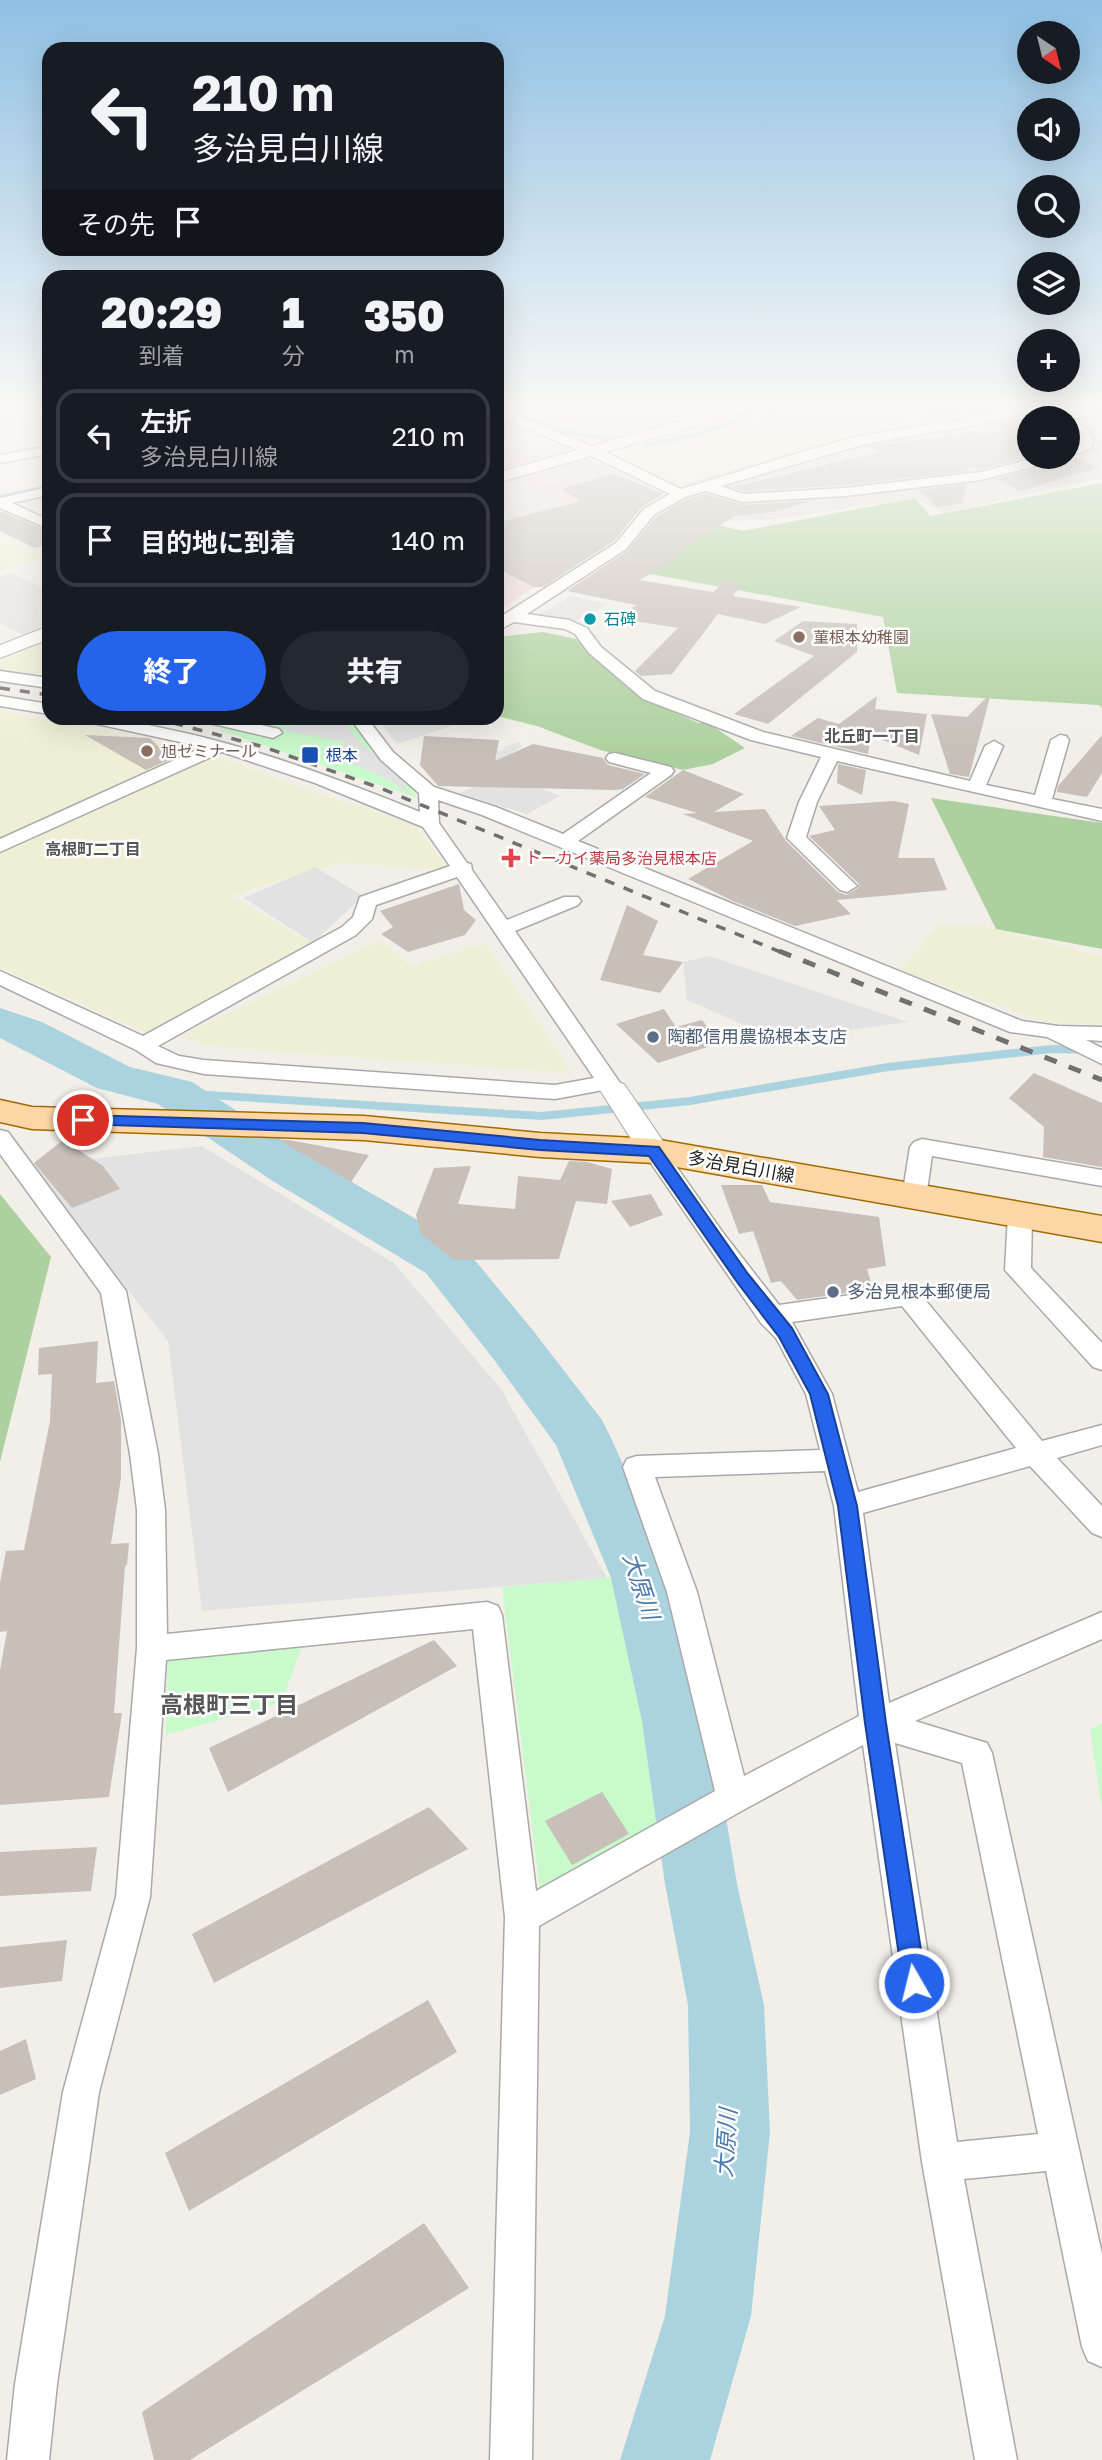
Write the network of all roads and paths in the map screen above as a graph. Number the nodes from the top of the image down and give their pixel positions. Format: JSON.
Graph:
{"nodes":[{"id":1,"x":640,"y":523,"type":"edge"},
{"id":2,"x":504,"y":621,"type":"edge"},
{"id":3,"x":504,"y":622,"type":"edge"},
{"id":4,"x":42,"y":635,"type":"edge"},
{"id":5,"x":0,"y":652,"type":"edge"},
{"id":6,"x":0,"y":676,"type":"edge"},
{"id":7,"x":42,"y":682,"type":"edge"},
{"id":8,"x":0,"y":701,"type":"edge"},
{"id":9,"x":42,"y":708,"type":"edge"},
{"id":10,"x":126,"y":725,"type":"edge"},
{"id":11,"x":240,"y":725,"type":"edge"},
{"id":12,"x":364,"y":725,"type":"edge"},
{"id":13,"x":273,"y":733,"type":"dead end"},
{"id":14,"x":1060,"y":740,"type":"dead end"},
{"id":15,"x":221,"y":746,"type":"junction"},
{"id":16,"x":994,"y":746,"type":"dead end"},
{"id":17,"x":830,"y":754,"type":"junction"},
{"id":18,"x":615,"y":758,"type":"dead end"},
{"id":19,"x":976,"y":788,"type":"junction"},
{"id":20,"x":428,"y":791,"type":"junction"},
{"id":21,"x":1042,"y":802,"type":"junction"},
{"id":22,"x":1101,"y":809,"type":"edge"},
{"id":23,"x":430,"y":823,"type":"junction"},
{"id":24,"x":564,"y":843,"type":"junction"},
{"id":25,"x":0,"y":846,"type":"edge"},
{"id":26,"x":464,"y":869,"type":"junction"},
{"id":27,"x":847,"y":886,"type":"dead end"},
{"id":28,"x":571,"y":901,"type":"dead end"},
{"id":29,"x":505,"y":928,"type":"junction"},
{"id":30,"x":0,"y":977,"type":"edge"},
{"id":31,"x":1052,"y":1031,"type":"junction"},
{"id":32,"x":1102,"y":1034,"type":"edge"},
{"id":33,"x":144,"y":1045,"type":"junction"},
{"id":34,"x":1102,"y":1057,"type":"edge"},
{"id":35,"x":611,"y":1086,"type":"junction"},
{"id":36,"x":0,"y":1111,"type":"edge"},
{"id":37,"x":0,"y":1137,"type":"edge"},
{"id":38,"x":654,"y":1151,"type":"junction"},
{"id":39,"x":1102,"y":1178,"type":"edge"},
{"id":40,"x":914,"y":1197,"type":"junction"},
{"id":41,"x":1020,"y":1215,"type":"junction"},
{"id":42,"x":1102,"y":1229,"type":"edge"},
{"id":43,"x":770,"y":1316,"type":"junction"},
{"id":44,"x":1102,"y":1360,"type":"edge"},
{"id":45,"x":1102,"y":1435,"type":"edge"},
{"id":46,"x":1037,"y":1455,"type":"junction"},
{"id":47,"x":836,"y":1460,"type":"junction"},
{"id":48,"x":848,"y":1506,"type":"junction"},
{"id":49,"x":1102,"y":1524,"type":"edge"},
{"id":50,"x":1102,"y":1625,"type":"edge"},
{"id":51,"x":152,"y":1648,"type":"junction"},
{"id":52,"x":876,"y":1723,"type":"junction"},
{"id":53,"x":733,"y":1798,"type":"junction"},
{"id":54,"x":522,"y":1917,"type":"junction"},
{"id":55,"x":1060,"y":2151,"type":"junction"},
{"id":56,"x":941,"y":2162,"type":"junction"},
{"id":57,"x":1102,"y":2347,"type":"edge"},
{"id":58,"x":28,"y":2460,"type":"edge"},
{"id":59,"x":511,"y":2460,"type":"edge"},
{"id":60,"x":996,"y":2460,"type":"edge"}],
"edges":[{"from":1,"to":2,"type":"street"},
{"from":3,"to":17,"type":"street"},
{"from":4,"to":5,"type":"street"},
{"from":6,"to":7,"type":"street"},
{"from":8,"to":9,"type":"street"},
{"from":10,"to":15,"type":"street"},
{"from":11,"to":13,"type":"street"},
{"from":12,"to":20,"type":"street"},
{"from":14,"to":21,"type":"street"},
{"from":15,"to":23,"type":"street"},
{"from":15,"to":25,"type":"street"},
{"from":16,"to":19,"type":"street"},
{"from":17,"to":19,"type":"street"},
{"from":17,"to":27,"type":"street"},
{"from":18,"to":24,"type":"street"},
{"from":19,"to":21,"type":"street"},
{"from":20,"to":23,"type":"street"},
{"from":20,"to":24,"type":"street"},
{"from":21,"to":22,"type":"street"},
{"from":23,"to":26,"type":"street"},
{"from":24,"to":31,"type":"street"},
{"from":26,"to":29,"type":"street"},
{"from":26,"to":33,"type":"street"},
{"from":28,"to":29,"type":"street"},
{"from":29,"to":35,"type":"street"},
{"from":30,"to":33,"type":"street"},
{"from":31,"to":32,"type":"street"},
{"from":31,"to":34,"type":"street"},
{"from":33,"to":35,"type":"street"},
{"from":35,"to":38,"type":"street"},
{"from":36,"to":38,"type":"main road","name":"多治見白川線"},
{"from":37,"to":51,"type":"street"},
{"from":38,"to":40,"type":"main road","name":"多治見白川線"},
{"from":38,"to":43,"type":"street"},
{"from":39,"to":40,"type":"street"},
{"from":40,"to":41,"type":"main road","name":"多治見白川線"},
{"from":41,"to":42,"type":"main road","name":"多治見白川線"},
{"from":41,"to":44,"type":"street"},
{"from":43,"to":46,"type":"street"},
{"from":43,"to":47,"type":"street"},
{"from":45,"to":46,"type":"street"},
{"from":46,"to":48,"type":"street"},
{"from":46,"to":49,"type":"street"},
{"from":47,"to":48,"type":"street"},
{"from":47,"to":53,"type":"street"},
{"from":48,"to":52,"type":"street"},
{"from":50,"to":52,"type":"street"},
{"from":51,"to":54,"type":"street"},
{"from":51,"to":58,"type":"street"},
{"from":52,"to":53,"type":"street"},
{"from":52,"to":55,"type":"street"},
{"from":52,"to":56,"type":"street"},
{"from":53,"to":54,"type":"street"},
{"from":54,"to":59,"type":"street"},
{"from":55,"to":56,"type":"street"},
{"from":55,"to":57,"type":"street"},
{"from":56,"to":60,"type":"street"}]}
